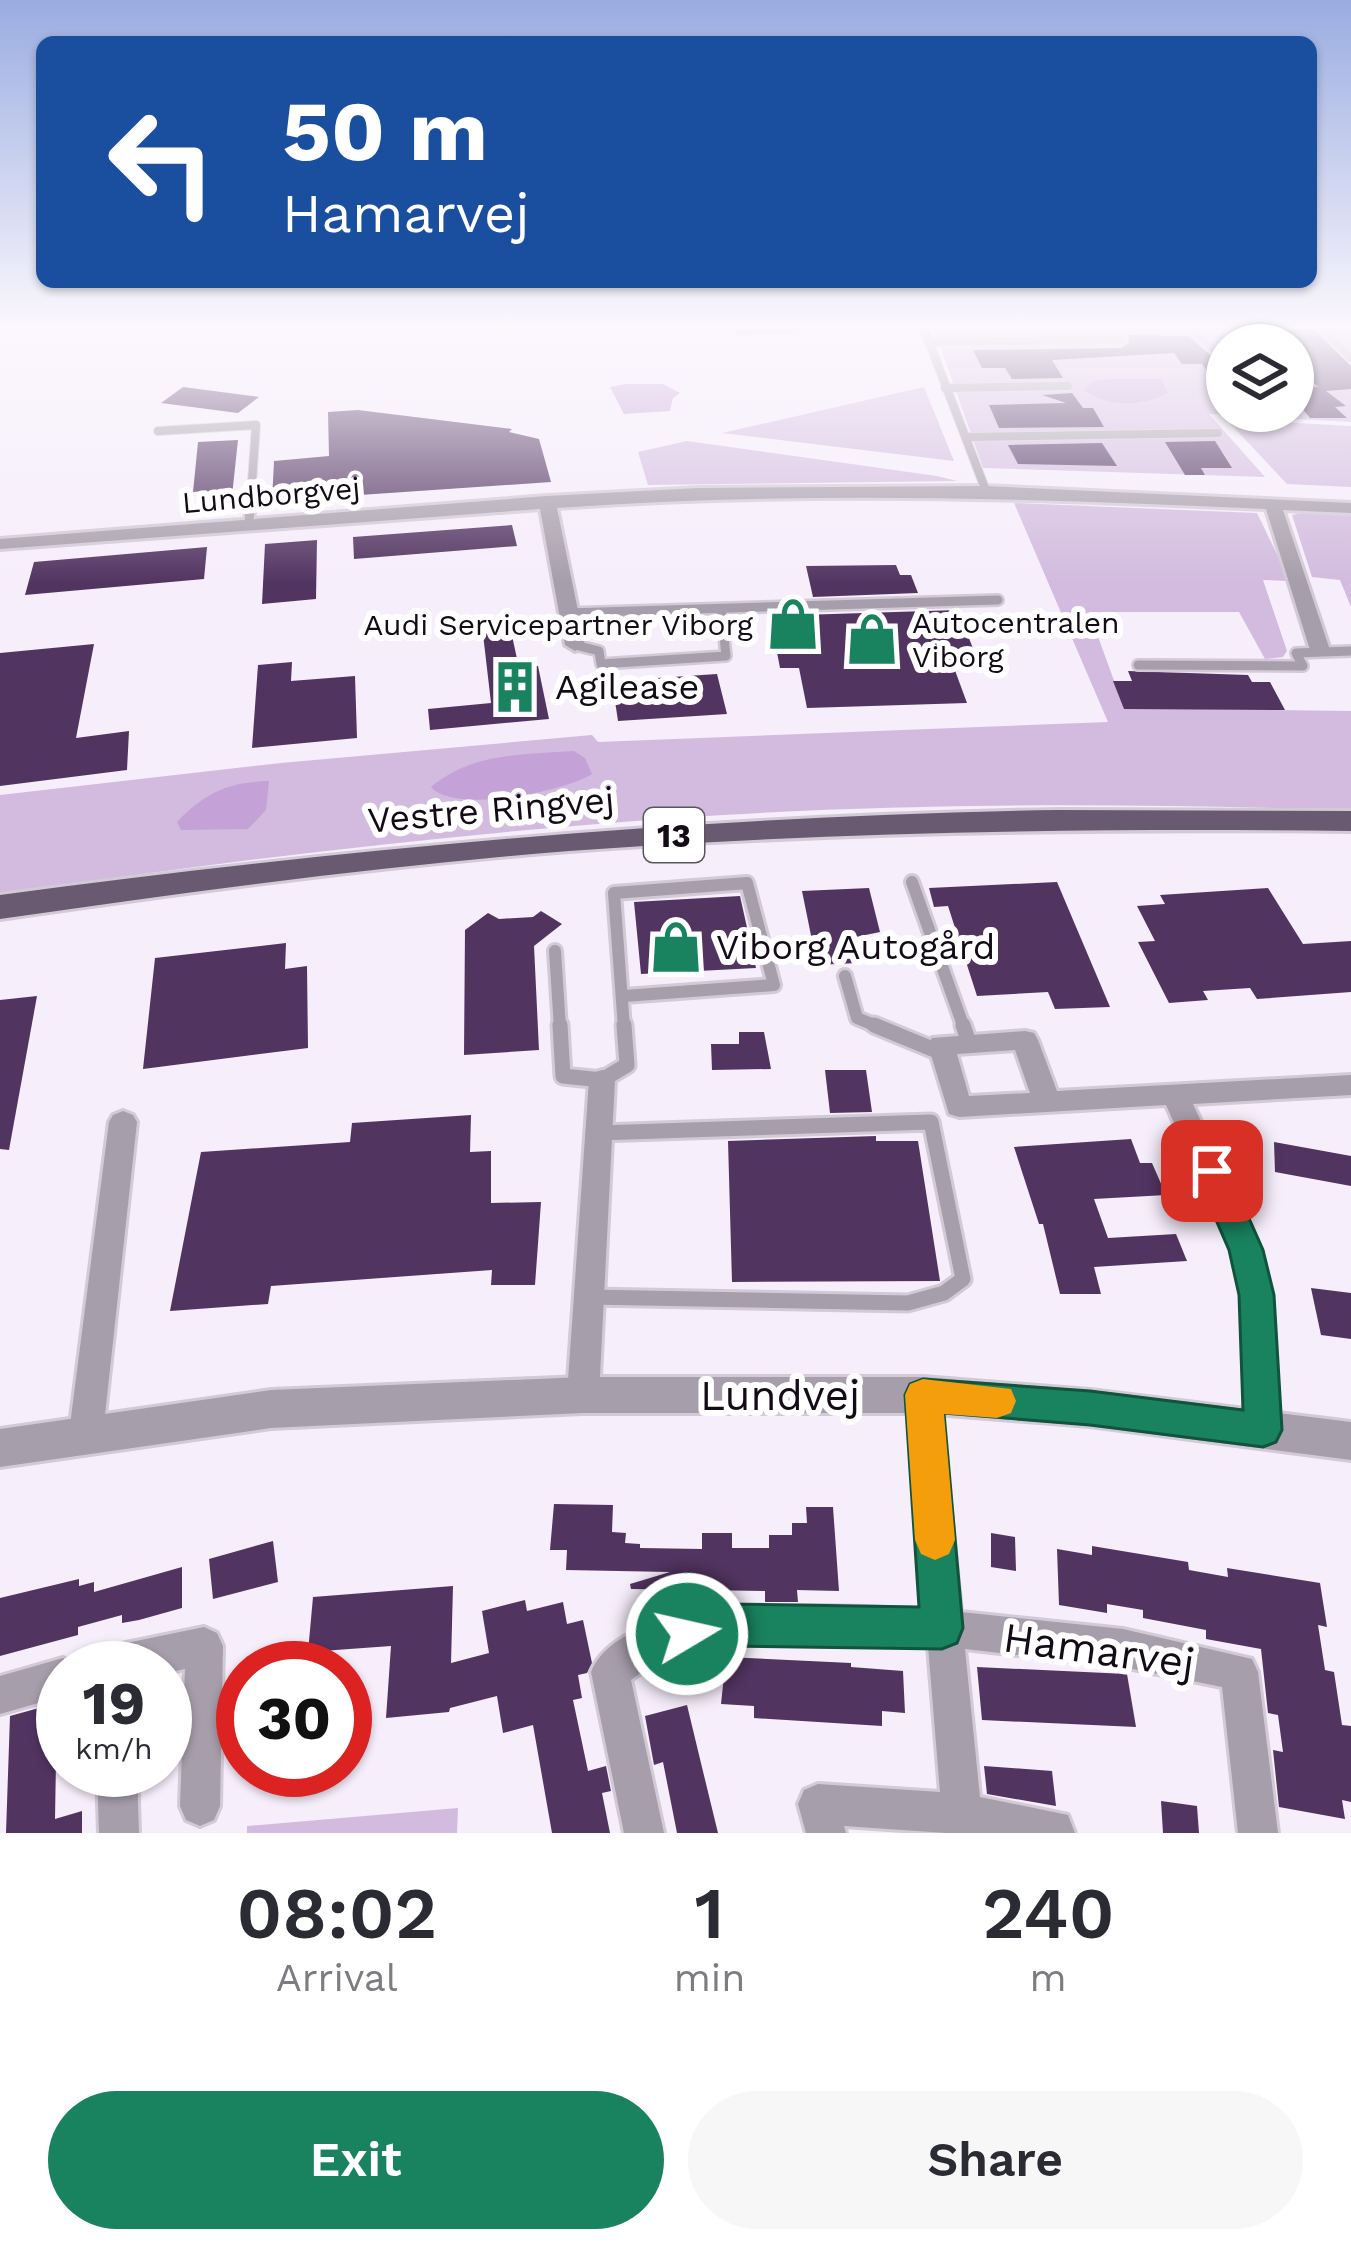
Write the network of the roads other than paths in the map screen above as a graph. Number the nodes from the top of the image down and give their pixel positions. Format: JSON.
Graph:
{"nodes":[{"id":1,"x":956,"y":412,"type":"edge"},
{"id":2,"x":158,"y":431,"type":"dead end"},
{"id":3,"x":1218,"y":434,"type":"dead end"},
{"id":4,"x":967,"y":437,"type":"junction"},
{"id":5,"x":986,"y":491,"type":"junction"},
{"id":6,"x":548,"y":501,"type":"junction"},
{"id":7,"x":1272,"y":503,"type":"junction"},
{"id":8,"x":1351,"y":508,"type":"edge"},
{"id":9,"x":249,"y":524,"type":"junction"},
{"id":10,"x":0,"y":544,"type":"edge"},
{"id":11,"x":998,"y":600,"type":"dead end"},
{"id":12,"x":721,"y":609,"type":"junction"},
{"id":13,"x":567,"y":613,"type":"junction"},
{"id":14,"x":575,"y":645,"type":"joint"},
{"id":15,"x":1320,"y":650,"type":"junction"},
{"id":16,"x":1351,"y":651,"type":"edge"},
{"id":17,"x":1138,"y":664,"type":"dead end"},
{"id":18,"x":1351,"y":821,"type":"edge"},
{"id":19,"x":912,"y":882,"type":"dead end"},
{"id":20,"x":0,"y":907,"type":"edge"},
{"id":21,"x":555,"y":951,"type":"dead end"},
{"id":22,"x":845,"y":976,"type":"dead end"},
{"id":23,"x":624,"y":996,"type":"junction"},
{"id":24,"x":956,"y":1048,"type":"junction"},
{"id":25,"x":602,"y":1080,"type":"junction"},
{"id":26,"x":1351,"y":1085,"type":"edge"},
{"id":27,"x":1174,"y":1092,"type":"junction"},
{"id":28,"x":1047,"y":1101,"type":"junction"},
{"id":29,"x":123,"y":1122,"type":"dead end"},
{"id":30,"x":598,"y":1133,"type":"junction"},
{"id":31,"x":589,"y":1297,"type":"junction"},
{"id":32,"x":583,"y":1395,"type":"junction"},
{"id":33,"x":923,"y":1395,"type":"junction"},
{"id":34,"x":1263,"y":1430,"type":"junction"},
{"id":35,"x":86,"y":1433,"type":"junction"},
{"id":36,"x":1351,"y":1442,"type":"edge"},
{"id":37,"x":0,"y":1448,"type":"edge"},
{"id":38,"x":942,"y":1628,"type":"junction"},
{"id":39,"x":192,"y":1648,"type":"edge"},
{"id":40,"x":36,"y":1685,"type":"edge"},
{"id":41,"x":0,"y":1695,"type":"edge"},
{"id":42,"x":118,"y":1797,"type":"edge"},
{"id":43,"x":200,"y":1806,"type":"dead end"},
{"id":44,"x":962,"y":1814,"type":"junction"},
{"id":45,"x":119,"y":1833,"type":"edge"},
{"id":46,"x":644,"y":1833,"type":"edge"},
{"id":47,"x":826,"y":1833,"type":"edge"},
{"id":48,"x":1054,"y":1833,"type":"edge"},
{"id":49,"x":1258,"y":1833,"type":"edge"}],
"edges":[{"from":1,"to":4,"type":"lane"},
{"from":2,"to":9,"type":"lane"},
{"from":3,"to":4,"type":"lane"},
{"from":4,"to":5,"type":"lane"},
{"from":5,"to":6,"type":"street","name":"Lundborgvej"},
{"from":5,"to":7,"type":"street","name":"Lundborgvej"},
{"from":6,"to":9,"type":"street","name":"Lundborgvej"},
{"from":6,"to":13,"type":"street"},
{"from":7,"to":8,"type":"street","name":"Lundborgvej"},
{"from":7,"to":15,"type":"street"},
{"from":9,"to":10,"type":"street","name":"Lundborgvej"},
{"from":11,"to":12,"type":"lane"},
{"from":12,"to":13,"type":"lane"},
{"from":12,"to":14,"type":"lane"},
{"from":13,"to":14,"type":"street"},
{"from":15,"to":16,"type":"lane"},
{"from":15,"to":17,"type":"lane"},
{"from":18,"to":20,"type":"main road","name":"Vestre Ringvej","number":"13"},
{"from":19,"to":24,"type":"lane"},
{"from":21,"to":25,"type":"lane"},
{"from":22,"to":24,"type":"lane"},
{"from":23,"to":23,"type":"lane"},
{"from":23,"to":25,"type":"lane"},
{"from":24,"to":28,"type":"street"},
{"from":24,"to":28,"type":"street"},
{"from":25,"to":30,"type":"street"},
{"from":26,"to":27,"type":"street"},
{"from":27,"to":28,"type":"street"},
{"from":27,"to":34,"type":"street"},
{"from":29,"to":35,"type":"street"},
{"from":30,"to":31,"type":"street"},
{"from":30,"to":31,"type":"lane"},
{"from":31,"to":32,"type":"street"},
{"from":32,"to":33,"type":"street","name":"Lundvej"},
{"from":32,"to":35,"type":"street","name":"Lundvej"},
{"from":33,"to":34,"type":"street","name":"Lundvej"},
{"from":33,"to":38,"type":"street"},
{"from":34,"to":36,"type":"street","name":"Lundvej"},
{"from":35,"to":37,"type":"street","name":"Lundvej"},
{"from":38,"to":44,"type":"street"},
{"from":38,"to":46,"type":"street","name":"Hamarvej"},
{"from":38,"to":49,"type":"street","name":"Hamarvej"},
{"from":39,"to":43,"type":"street"},
{"from":40,"to":41,"type":"street"},
{"from":42,"to":45,"type":"street"},
{"from":44,"to":47,"type":"street"},
{"from":44,"to":48,"type":"street"}]}
